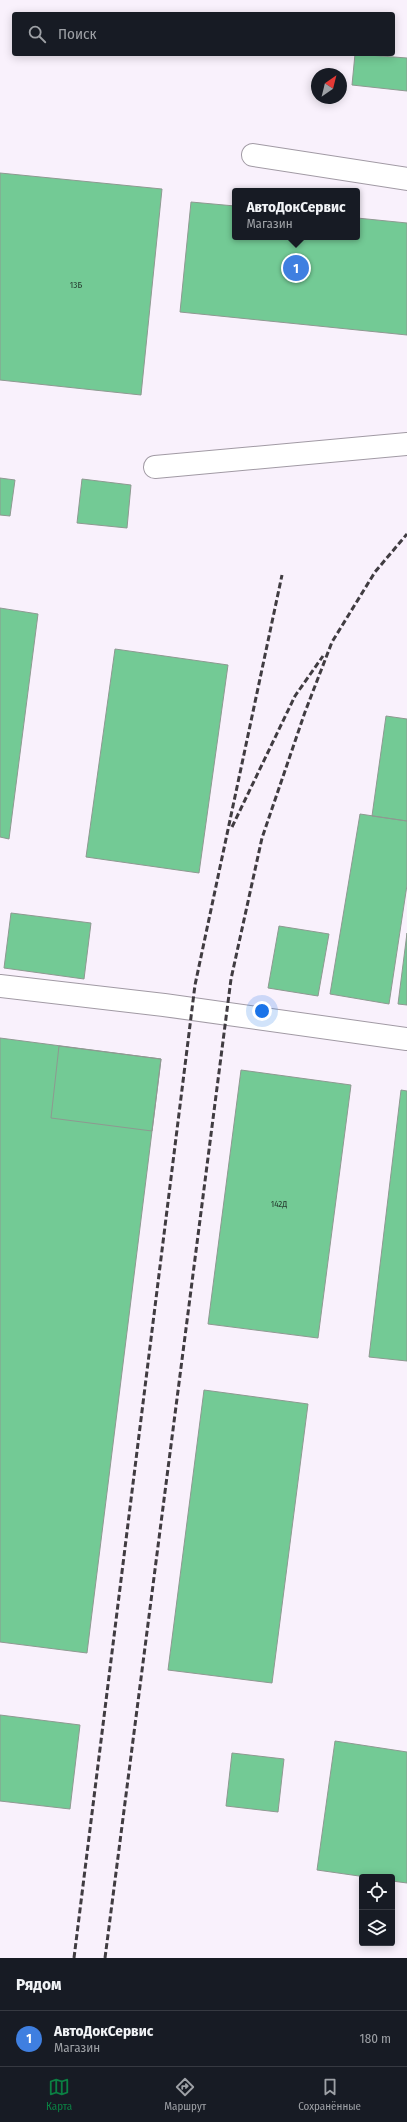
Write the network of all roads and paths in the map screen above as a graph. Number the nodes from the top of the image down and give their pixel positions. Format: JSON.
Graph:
{"nodes":[{"id":1,"x":253,"y":155,"type":"dead end"},
{"id":2,"x":407,"y":179,"type":"edge"},
{"id":3,"x":407,"y":444,"type":"edge"},
{"id":4,"x":155,"y":467,"type":"dead end"},
{"id":5,"x":0,"y":986,"type":"edge"},
{"id":6,"x":407,"y":1039,"type":"edge"}],
"edges":[{"from":1,"to":2,"type":"lane"},
{"from":3,"to":4,"type":"lane"},
{"from":5,"to":6,"type":"lane"}]}
